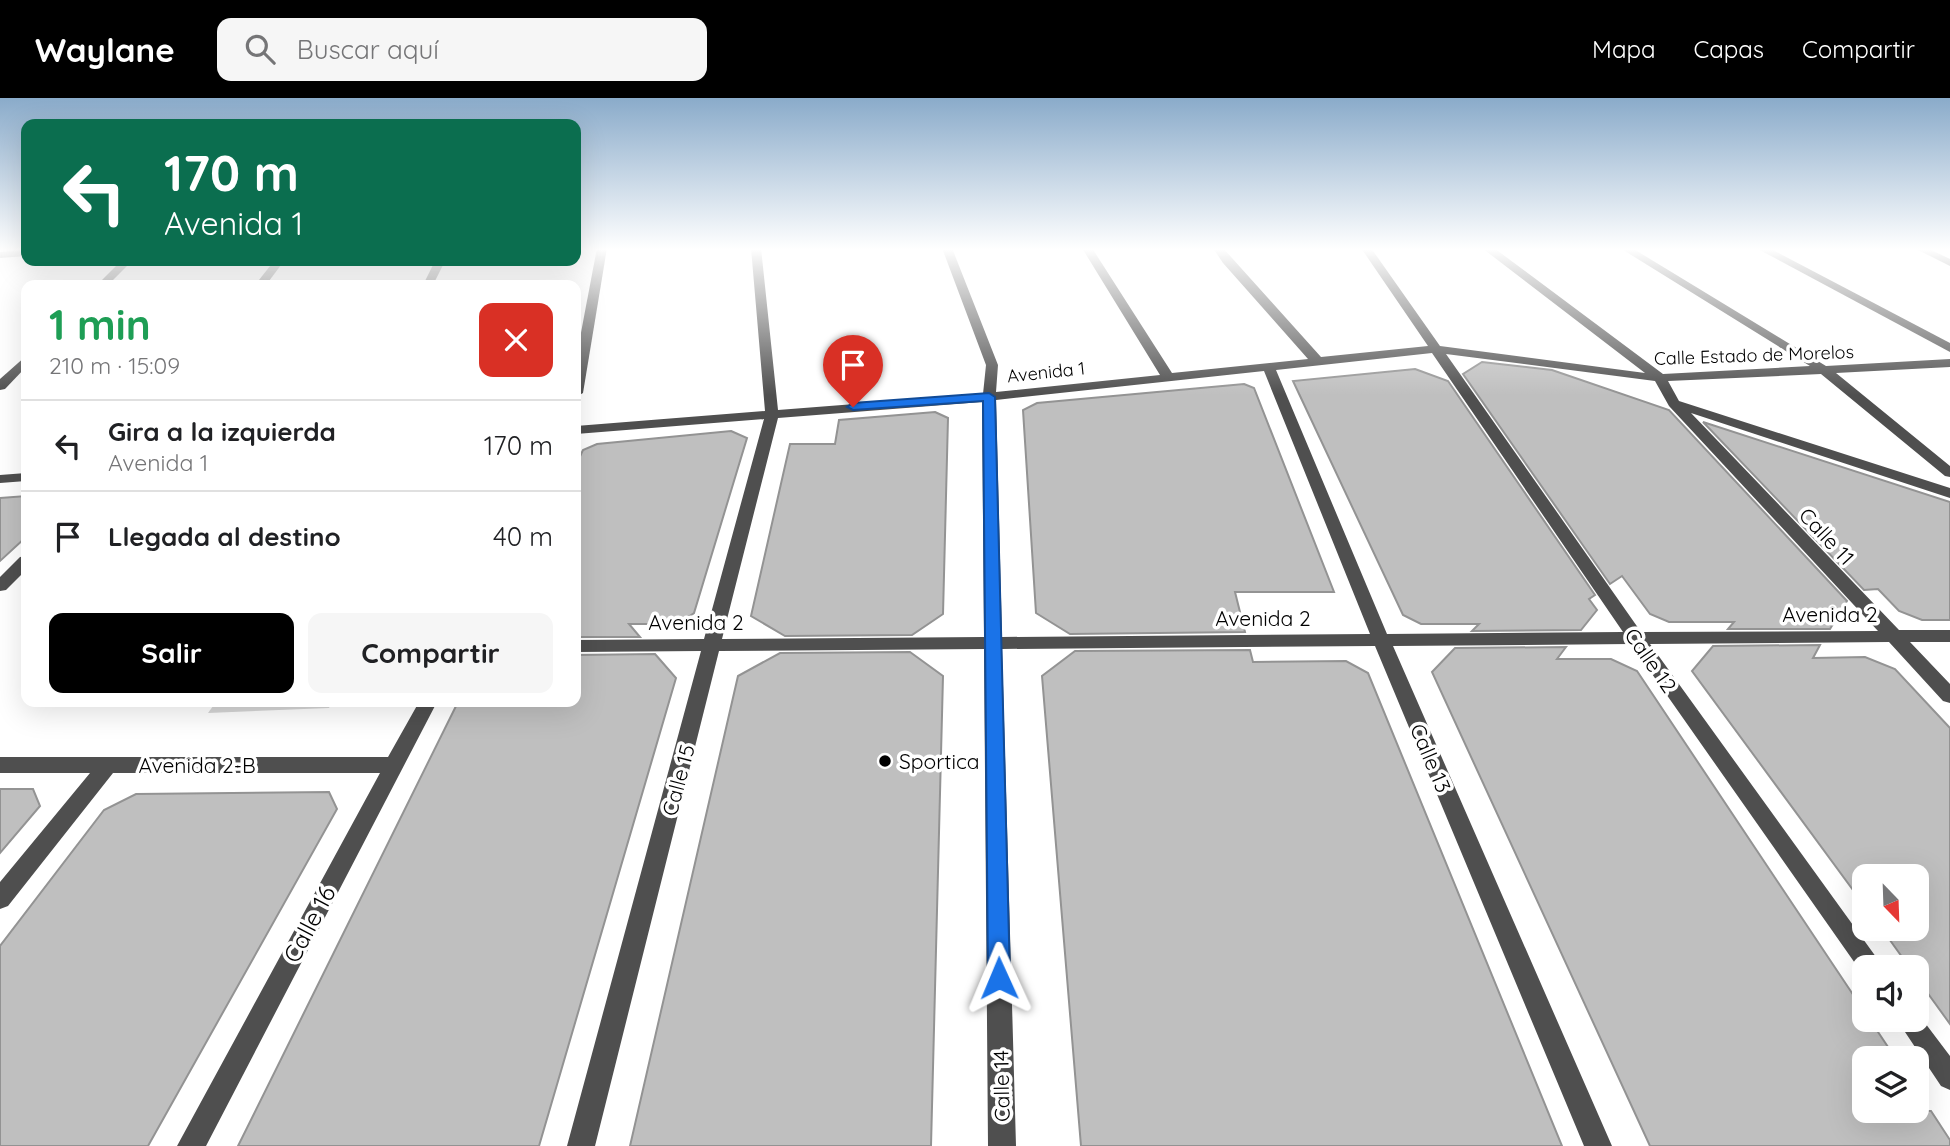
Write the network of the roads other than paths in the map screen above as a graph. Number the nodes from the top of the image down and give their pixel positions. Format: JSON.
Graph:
{"nodes":[{"id":1,"x":593,"y":297,"type":"edge"},
{"id":2,"x":761,"y":297,"type":"edge"},
{"id":3,"x":966,"y":297,"type":"edge"},
{"id":4,"x":1118,"y":297,"type":"edge"},
{"id":5,"x":1259,"y":297,"type":"edge"},
{"id":6,"x":1399,"y":297,"type":"edge"},
{"id":7,"x":1552,"y":297,"type":"edge"},
{"id":8,"x":1705,"y":297,"type":"edge"},
{"id":9,"x":1853,"y":297,"type":"edge"},
{"id":10,"x":1950,"y":348,"type":"edge"},
{"id":11,"x":1435,"y":349,"type":"junction"},
{"id":12,"x":1319,"y":363,"type":"junction"},
{"id":13,"x":1950,"y":363,"type":"edge"},
{"id":14,"x":21,"y":365,"type":"edge"},
{"id":15,"x":581,"y":365,"type":"edge"},
{"id":16,"x":1269,"y":368,"type":"junction"},
{"id":17,"x":1823,"y":369,"type":"junction"},
{"id":18,"x":1660,"y":378,"type":"junction"},
{"id":19,"x":1169,"y":379,"type":"junction"},
{"id":20,"x":0,"y":386,"type":"edge"},
{"id":21,"x":989,"y":397,"type":"junction"},
{"id":22,"x":1674,"y":403,"type":"junction"},
{"id":23,"x":772,"y":412,"type":"junction"},
{"id":24,"x":581,"y":430,"type":"edge"},
{"id":25,"x":1950,"y":473,"type":"edge"},
{"id":26,"x":21,"y":478,"type":"edge"},
{"id":27,"x":0,"y":480,"type":"edge"},
{"id":28,"x":1950,"y":494,"type":"edge"},
{"id":29,"x":21,"y":566,"type":"edge"},
{"id":30,"x":0,"y":586,"type":"edge"},
{"id":31,"x":1892,"y":636,"type":"junction"},
{"id":32,"x":1950,"y":636,"type":"edge"},
{"id":33,"x":1636,"y":638,"type":"junction"},
{"id":34,"x":1381,"y":640,"type":"junction"},
{"id":35,"x":992,"y":643,"type":"junction"},
{"id":36,"x":713,"y":645,"type":"junction"},
{"id":37,"x":581,"y":646,"type":"edge"},
{"id":38,"x":1950,"y":696,"type":"edge"},
{"id":39,"x":425,"y":707,"type":"edge"},
{"id":40,"x":0,"y":765,"type":"edge"},
{"id":41,"x":108,"y":765,"type":"junction"},
{"id":42,"x":394,"y":765,"type":"junction"},
{"id":43,"x":0,"y":899,"type":"edge"},
{"id":44,"x":1863,"y":955,"type":"edge"},
{"id":45,"x":1918,"y":1032,"type":"edge"},
{"id":46,"x":1950,"y":1077,"type":"edge"},
{"id":47,"x":191,"y":1146,"type":"edge"},
{"id":48,"x":581,"y":1146,"type":"edge"},
{"id":49,"x":1002,"y":1146,"type":"edge"},
{"id":50,"x":1598,"y":1146,"type":"edge"}],
"edges":[{"from":1,"to":15,"type":"street"},
{"from":2,"to":23,"type":"street","name":"Calle 15"},
{"from":3,"to":21,"type":"street","name":"Calle 14"},
{"from":4,"to":19,"type":"street"},
{"from":5,"to":12,"type":"street"},
{"from":6,"to":11,"type":"street","name":"Calle 12"},
{"from":7,"to":18,"type":"street"},
{"from":8,"to":17,"type":"street"},
{"from":9,"to":10,"type":"street"},
{"from":11,"to":12,"type":"street","name":"Avenida 1"},
{"from":11,"to":18,"type":"street","name":"Calle Estado de Morelos"},
{"from":11,"to":33,"type":"street","name":"Calle 12"},
{"from":12,"to":16,"type":"street","name":"Avenida 1"},
{"from":13,"to":17,"type":"street","name":"Calle Estado de Morelos"},
{"from":14,"to":20,"type":"street"},
{"from":16,"to":19,"type":"street","name":"Avenida 1"},
{"from":16,"to":34,"type":"street","name":"Calle 13"},
{"from":17,"to":18,"type":"street","name":"Calle Estado de Morelos"},
{"from":17,"to":25,"type":"street"},
{"from":18,"to":22,"type":"street","name":"Calle 11"},
{"from":19,"to":21,"type":"street","name":"Avenida 1"},
{"from":21,"to":23,"type":"street","name":"Avenida 1"},
{"from":21,"to":35,"type":"street","name":"Calle 14"},
{"from":22,"to":28,"type":"street"},
{"from":22,"to":31,"type":"street","name":"Calle 11"},
{"from":23,"to":24,"type":"street","name":"Avenida 1"},
{"from":23,"to":36,"type":"street","name":"Calle 15"},
{"from":26,"to":27,"type":"street"},
{"from":29,"to":30,"type":"street"},
{"from":31,"to":32,"type":"street","name":"Avenida 2"},
{"from":31,"to":33,"type":"street","name":"Avenida 2"},
{"from":31,"to":38,"type":"street","name":"Calle 11"},
{"from":33,"to":34,"type":"street","name":"Avenida 2"},
{"from":33,"to":44,"type":"street","name":"Calle 12"},
{"from":34,"to":35,"type":"street","name":"Avenida 2"},
{"from":34,"to":50,"type":"street","name":"Calle 13"},
{"from":35,"to":36,"type":"street","name":"Avenida 2"},
{"from":35,"to":49,"type":"street","name":"Calle 14"},
{"from":36,"to":37,"type":"street","name":"Avenida 2"},
{"from":36,"to":48,"type":"street","name":"Calle 15"},
{"from":39,"to":42,"type":"street","name":"Calle 16"},
{"from":40,"to":41,"type":"street","name":"Avenida 2-B"},
{"from":41,"to":42,"type":"street","name":"Avenida 2-B"},
{"from":41,"to":43,"type":"street"},
{"from":42,"to":47,"type":"street","name":"Calle 16"},
{"from":45,"to":46,"type":"street"}]}
